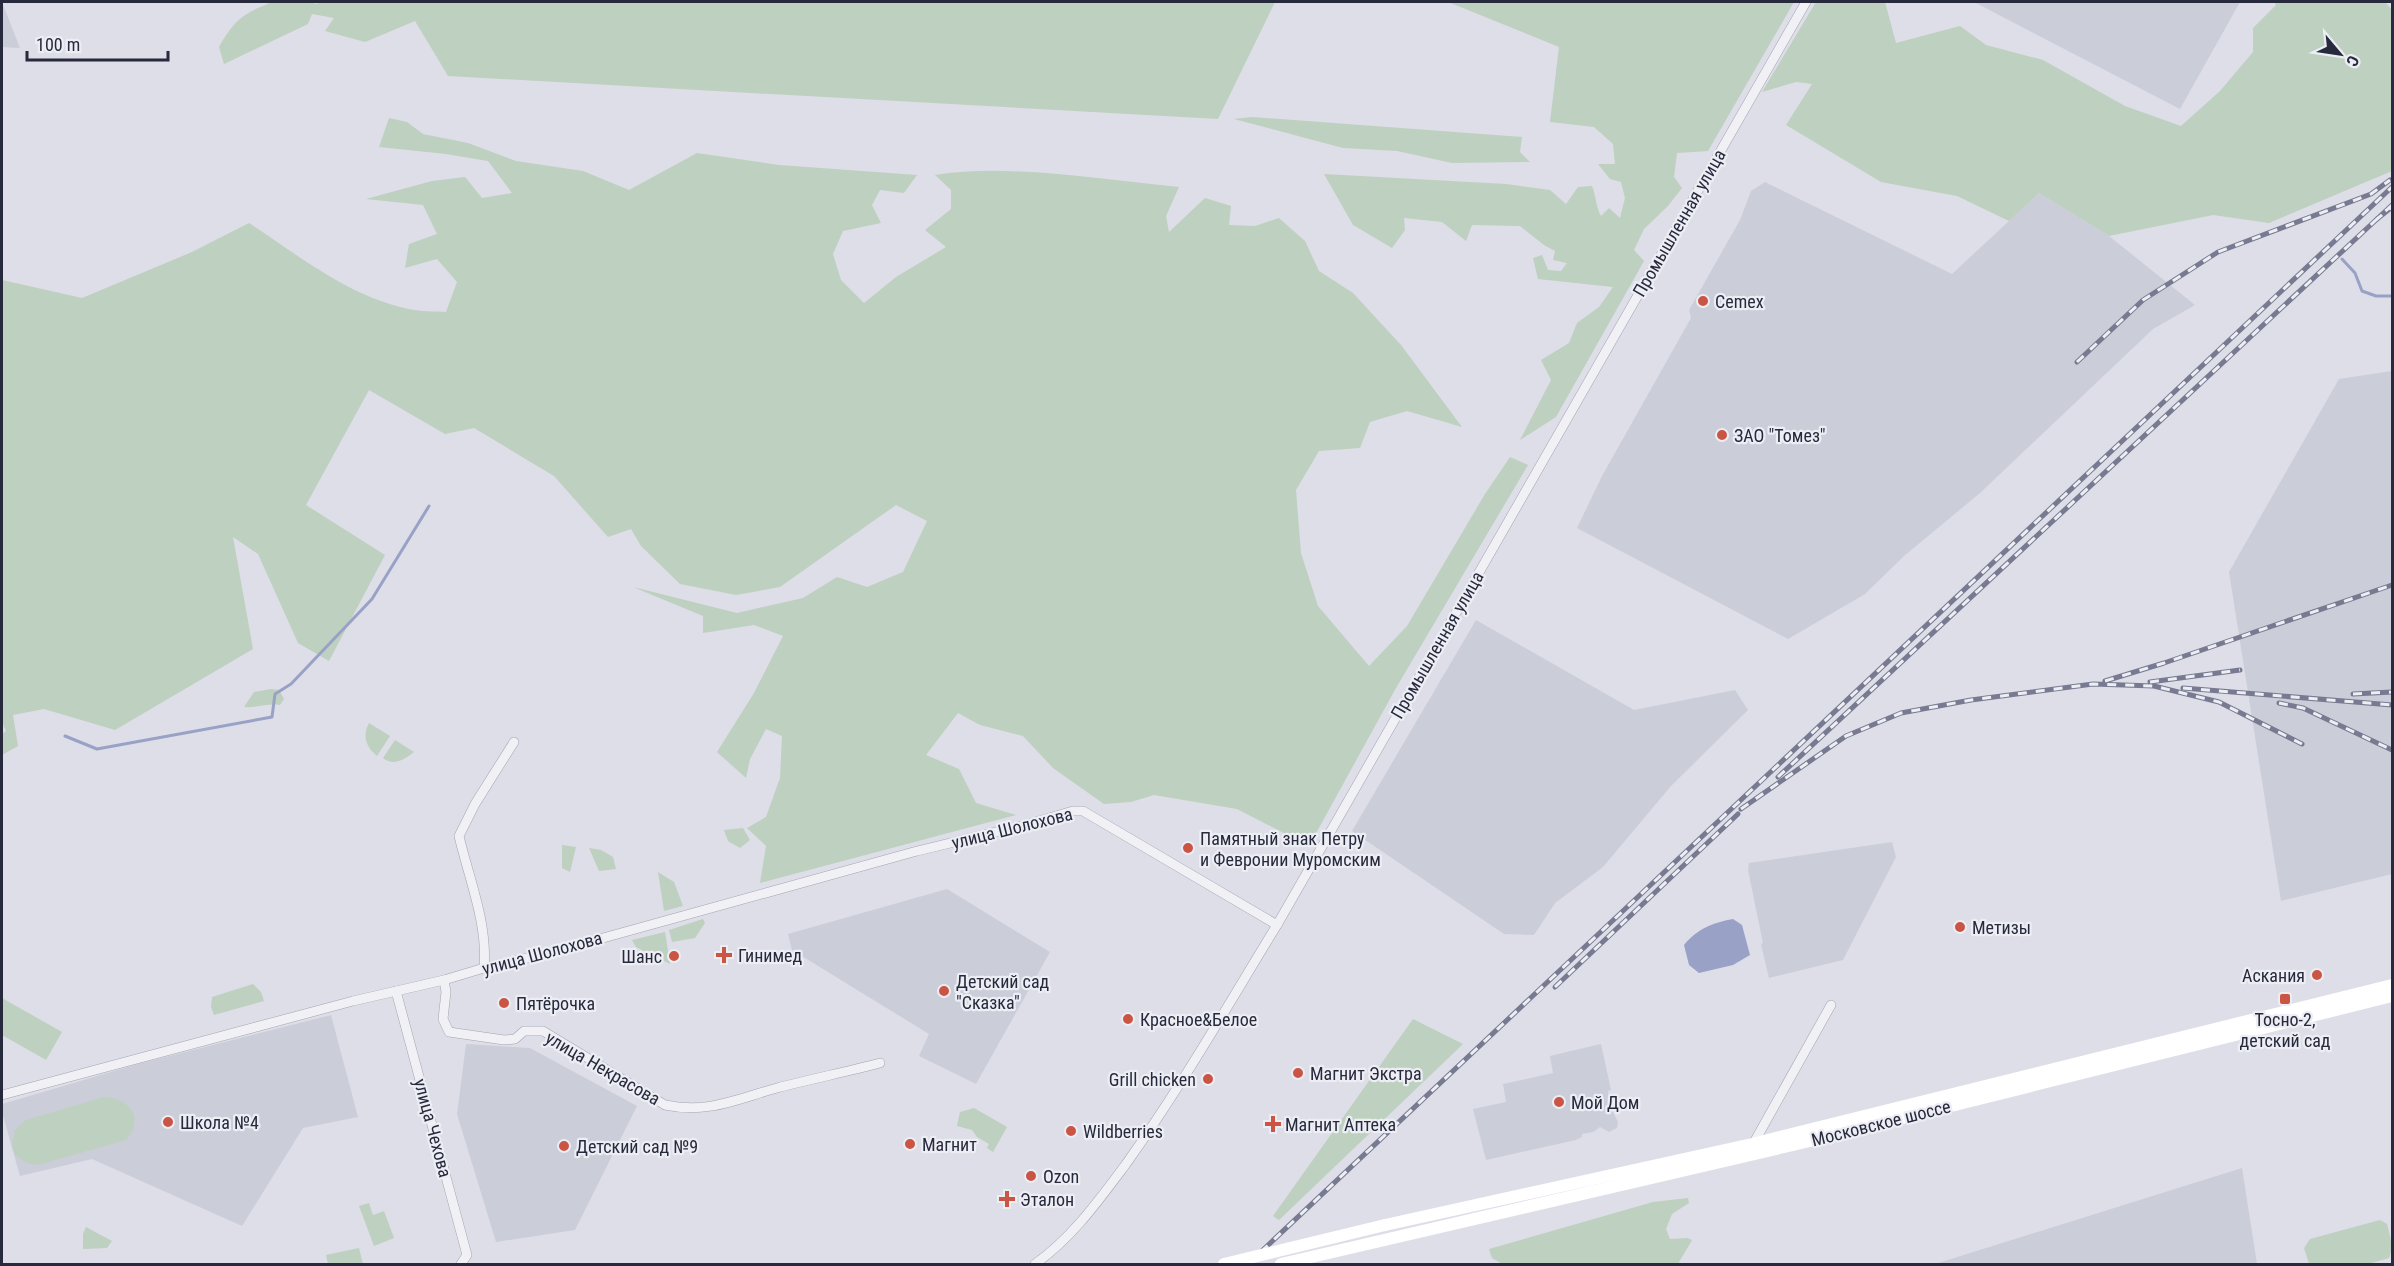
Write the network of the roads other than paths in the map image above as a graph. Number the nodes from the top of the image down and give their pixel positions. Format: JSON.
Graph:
{"nodes":[{"id":1,"x":1806,"y":2,"type":"edge"},
{"id":2,"x":514,"y":742,"type":"dead end"},
{"id":3,"x":1277,"y":925,"type":"junction"},
{"id":4,"x":484,"y":968,"type":"junction"},
{"id":5,"x":444,"y":980,"type":"junction"},
{"id":6,"x":2392,"y":985,"type":"edge"},
{"id":7,"x":396,"y":991,"type":"junction"},
{"id":8,"x":2392,"y":996,"type":"edge"},
{"id":9,"x":1831,"y":1005,"type":"dead end"},
{"id":10,"x":880,"y":1063,"type":"dead end"},
{"id":11,"x":2,"y":1095,"type":"edge"},
{"id":12,"x":1753,"y":1149,"type":"junction"},
{"id":13,"x":461,"y":1264,"type":"edge"},
{"id":14,"x":1035,"y":1264,"type":"edge"},
{"id":15,"x":1224,"y":1264,"type":"edge"},
{"id":16,"x":1281,"y":1264,"type":"edge"}],
"edges":[{"from":1,"to":3,"type":"street","name":"Промышленная улица"},
{"from":2,"to":4,"type":"street"},
{"from":3,"to":4,"type":"street","name":"улица Шолохова"},
{"from":3,"to":14,"type":"street","name":"Промышленная улица"},
{"from":4,"to":5,"type":"street","name":"улица Шолохова"},
{"from":5,"to":7,"type":"street","name":"улица Шолохова"},
{"from":5,"to":10,"type":"street","name":"улица Некрасова"},
{"from":6,"to":12,"type":"main road","name":"Московское шоссе"},
{"from":7,"to":11,"type":"street","name":"улица Шолохова"},
{"from":7,"to":13,"type":"street","name":"улица Чехова"},
{"from":8,"to":12,"type":"main road","name":"Московское шоссе"},
{"from":9,"to":12,"type":"street"},
{"from":12,"to":15,"type":"main road","name":"Московское шоссе","bridge":true},
{"from":12,"to":16,"type":"main road","name":"Московское шоссе"}]}
